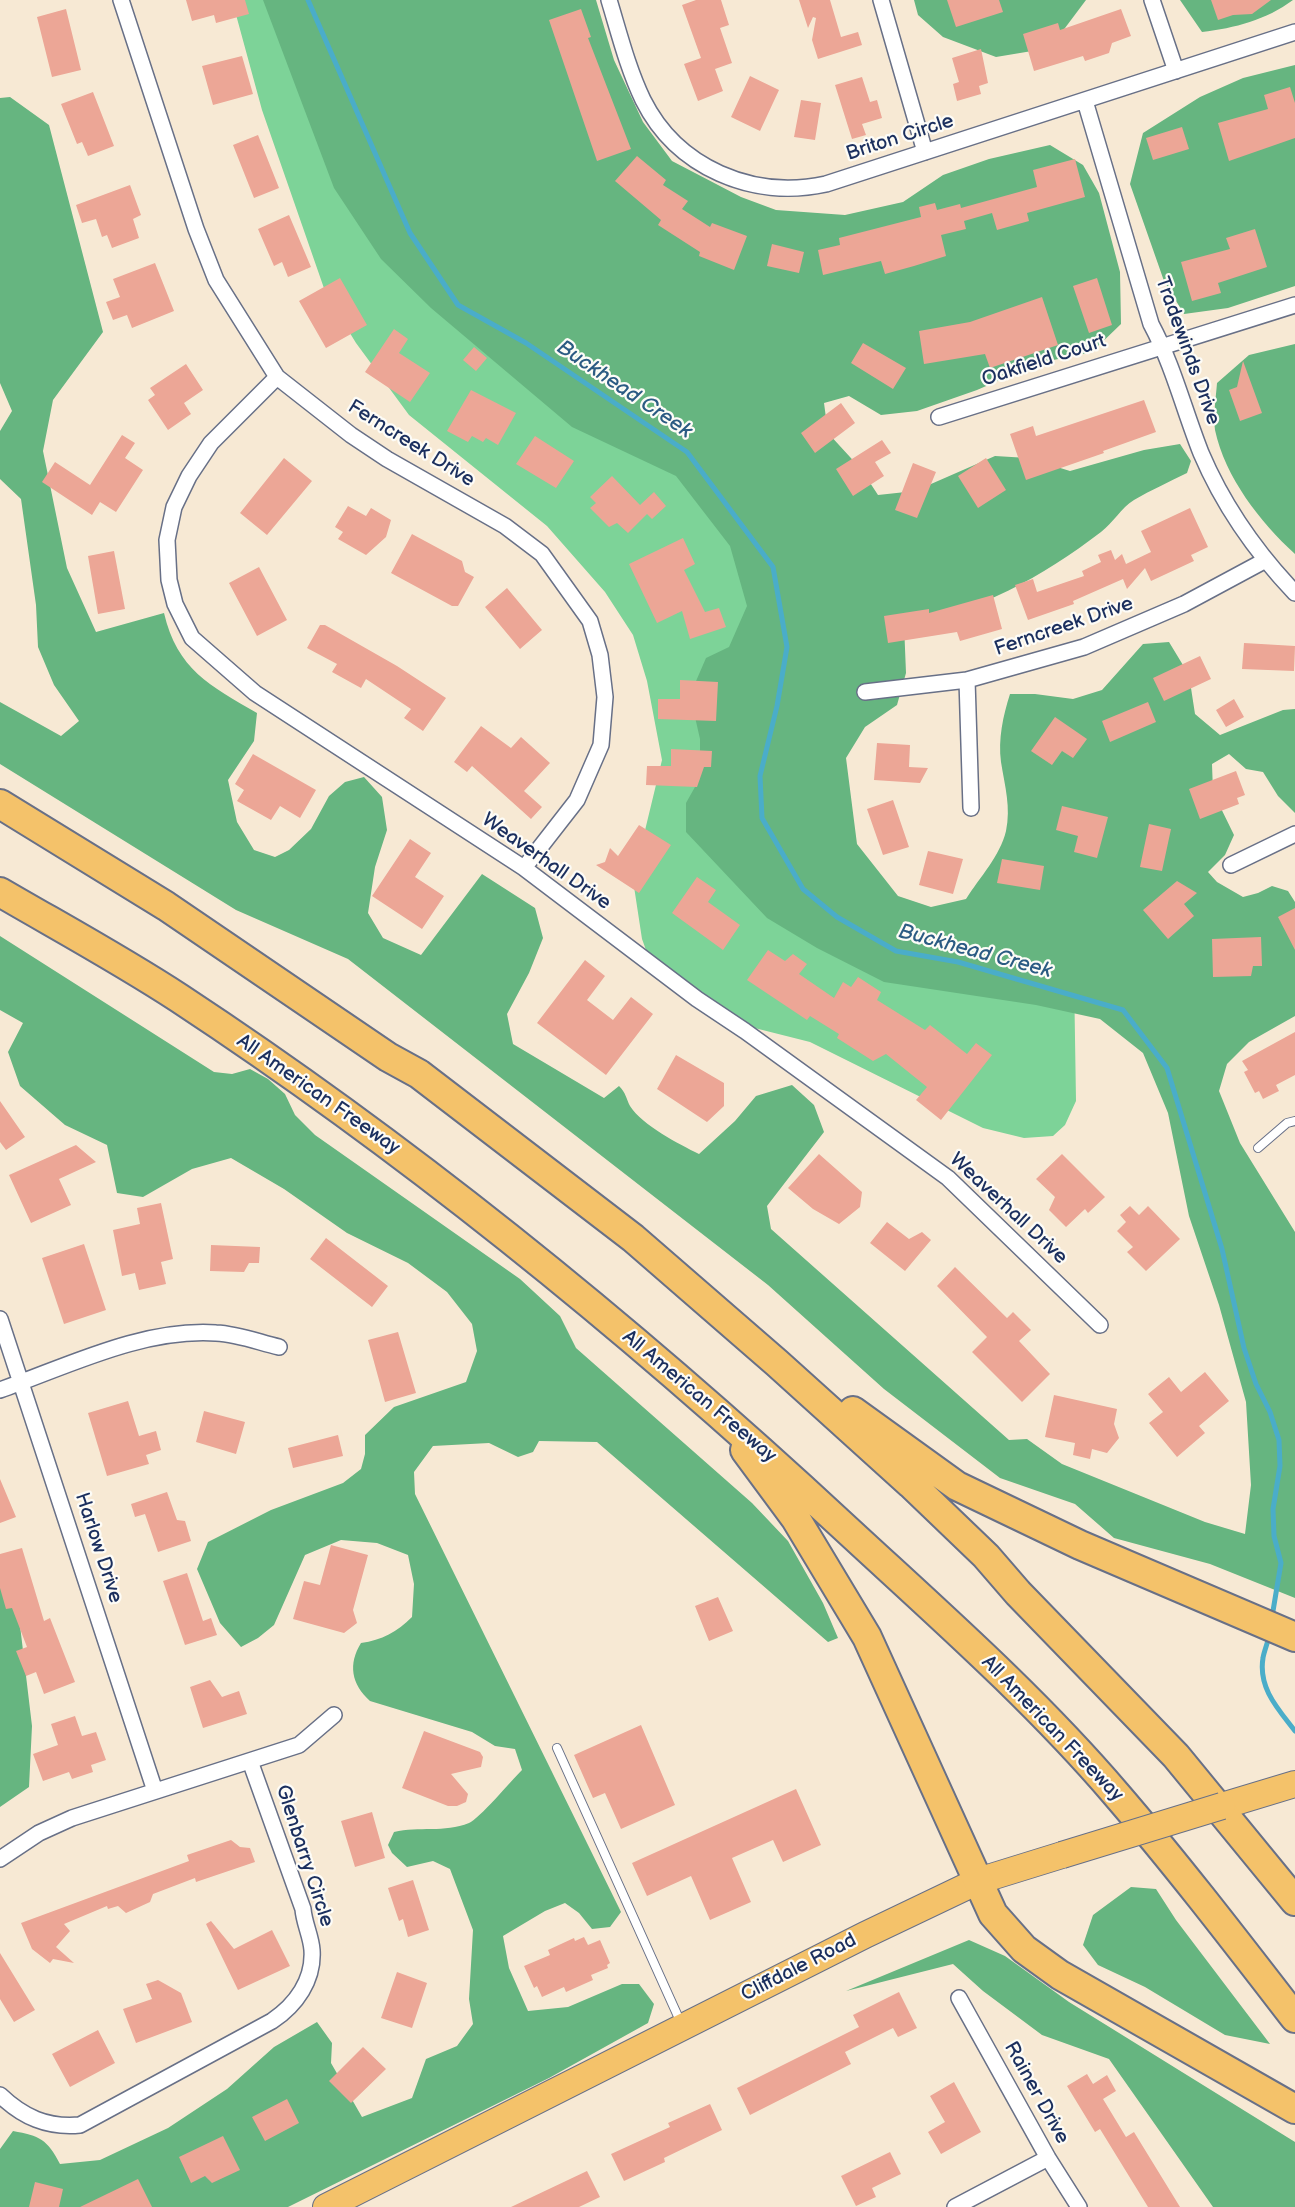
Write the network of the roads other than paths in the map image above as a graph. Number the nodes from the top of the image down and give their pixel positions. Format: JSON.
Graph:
{"nodes":[{"id":1,"x":121,"y":0,"type":"edge"},
{"id":2,"x":609,"y":0,"type":"edge"},
{"id":3,"x":881,"y":0,"type":"edge"},
{"id":4,"x":1152,"y":0,"type":"edge"},
{"id":5,"x":1295,"y":32,"type":"edge"},
{"id":6,"x":1176,"y":71,"type":"junction"},
{"id":7,"x":1085,"y":101,"type":"junction"},
{"id":8,"x":925,"y":152,"type":"junction"},
{"id":9,"x":1295,"y":305,"type":"edge"},
{"id":10,"x":1162,"y":345,"type":"junction"},
{"id":11,"x":277,"y":377,"type":"junction"},
{"id":12,"x":939,"y":417,"type":"dead end"},
{"id":13,"x":1264,"y":561,"type":"junction"},
{"id":14,"x":1295,"y":593,"type":"edge"},
{"id":15,"x":967,"y":680,"type":"junction"},
{"id":16,"x":865,"y":692,"type":"dead end"},
{"id":17,"x":0,"y":804,"type":"edge"},
{"id":18,"x":971,"y":808,"type":"dead end"},
{"id":19,"x":1295,"y":834,"type":"edge"},
{"id":20,"x":1231,"y":865,"type":"dead end"},
{"id":21,"x":524,"y":868,"type":"junction"},
{"id":22,"x":0,"y":892,"type":"edge"},
{"id":23,"x":1295,"y":1121,"type":"edge"},
{"id":24,"x":1258,"y":1148,"type":"dead end"},
{"id":25,"x":0,"y":1319,"type":"edge"},
{"id":26,"x":1100,"y":1325,"type":"dead end"},
{"id":27,"x":279,"y":1347,"type":"dead end"},
{"id":28,"x":777,"y":1363,"type":"junction"},
{"id":29,"x":21,"y":1382,"type":"junction"},
{"id":30,"x":0,"y":1390,"type":"edge"},
{"id":31,"x":722,"y":1416,"type":"junction"},
{"id":32,"x":1295,"y":1637,"type":"edge"},
{"id":33,"x":334,"y":1715,"type":"dead end"},
{"id":34,"x":557,"y":1748,"type":"dead end"},
{"id":35,"x":250,"y":1761,"type":"junction"},
{"id":36,"x":1295,"y":1784,"type":"edge"},
{"id":37,"x":155,"y":1791,"type":"junction"},
{"id":38,"x":0,"y":1858,"type":"edge"},
{"id":39,"x":978,"y":1881,"type":"junction"},
{"id":40,"x":1295,"y":1901,"type":"edge"},
{"id":41,"x":959,"y":1998,"type":"dead end"},
{"id":42,"x":1295,"y":2018,"type":"edge"},
{"id":43,"x":682,"y":2026,"type":"junction"},
{"id":44,"x":0,"y":2095,"type":"edge"},
{"id":45,"x":1295,"y":2109,"type":"edge"},
{"id":46,"x":1048,"y":2158,"type":"junction"},
{"id":47,"x":327,"y":2207,"type":"edge"},
{"id":48,"x":955,"y":2207,"type":"edge"},
{"id":49,"x":1079,"y":2207,"type":"edge"}],
"edges":[{"from":1,"to":11,"type":"street","name":"Ferncreek Drive"},
{"from":2,"to":8,"type":"street","name":"Briton Circle"},
{"from":3,"to":8,"type":"street"},
{"from":4,"to":6,"type":"street"},
{"from":5,"to":6,"type":"street","name":"Briton Circle"},
{"from":6,"to":7,"type":"street","name":"Briton Circle"},
{"from":7,"to":8,"type":"street","name":"Briton Circle"},
{"from":7,"to":10,"type":"street","name":"Tradewinds Drive"},
{"from":9,"to":10,"type":"street","name":"Oakfield Court"},
{"from":10,"to":12,"type":"street","name":"Oakfield Court"},
{"from":10,"to":13,"type":"street","name":"Tradewinds Drive"},
{"from":11,"to":21,"type":"street","name":"Ferncreek Drive"},
{"from":11,"to":21,"type":"street","name":"Weaverhall Drive"},
{"from":13,"to":14,"type":"street","name":"Tradewinds Drive"},
{"from":13,"to":15,"type":"street","name":"Ferncreek Drive"},
{"from":15,"to":16,"type":"street","name":"Ferncreek Drive"},
{"from":15,"to":18,"type":"street"},
{"from":17,"to":28,"type":"highway"},
{"from":19,"to":20,"type":"street"},
{"from":21,"to":26,"type":"street","name":"Weaverhall Drive"},
{"from":22,"to":31,"type":"highway","name":"All American Freeway"},
{"from":23,"to":24,"type":"lane"},
{"from":25,"to":29,"type":"street","name":"Harlow Drive"},
{"from":27,"to":29,"type":"street"},
{"from":28,"to":32,"type":"highway"},
{"from":28,"to":40,"type":"highway"},
{"from":29,"to":30,"type":"street"},
{"from":29,"to":37,"type":"street","name":"Harlow Drive"},
{"from":31,"to":39,"type":"highway"},
{"from":31,"to":42,"type":"highway","name":"All American Freeway"},
{"from":33,"to":35,"type":"street"},
{"from":34,"to":43,"type":"lane"},
{"from":35,"to":37,"type":"street"},
{"from":35,"to":44,"type":"street","name":"Glenbarry Circle"},
{"from":36,"to":39,"type":"main road","name":"Cliffdale Road","bridge":true},
{"from":37,"to":38,"type":"street"},
{"from":39,"to":43,"type":"main road","name":"Cliffdale Road"},
{"from":39,"to":45,"type":"highway"},
{"from":41,"to":46,"type":"street","name":"Rainer Drive"},
{"from":43,"to":47,"type":"main road","name":"Cliffdale Road"},
{"from":46,"to":48,"type":"street"},
{"from":46,"to":49,"type":"street","name":"Rainer Drive"}]}
